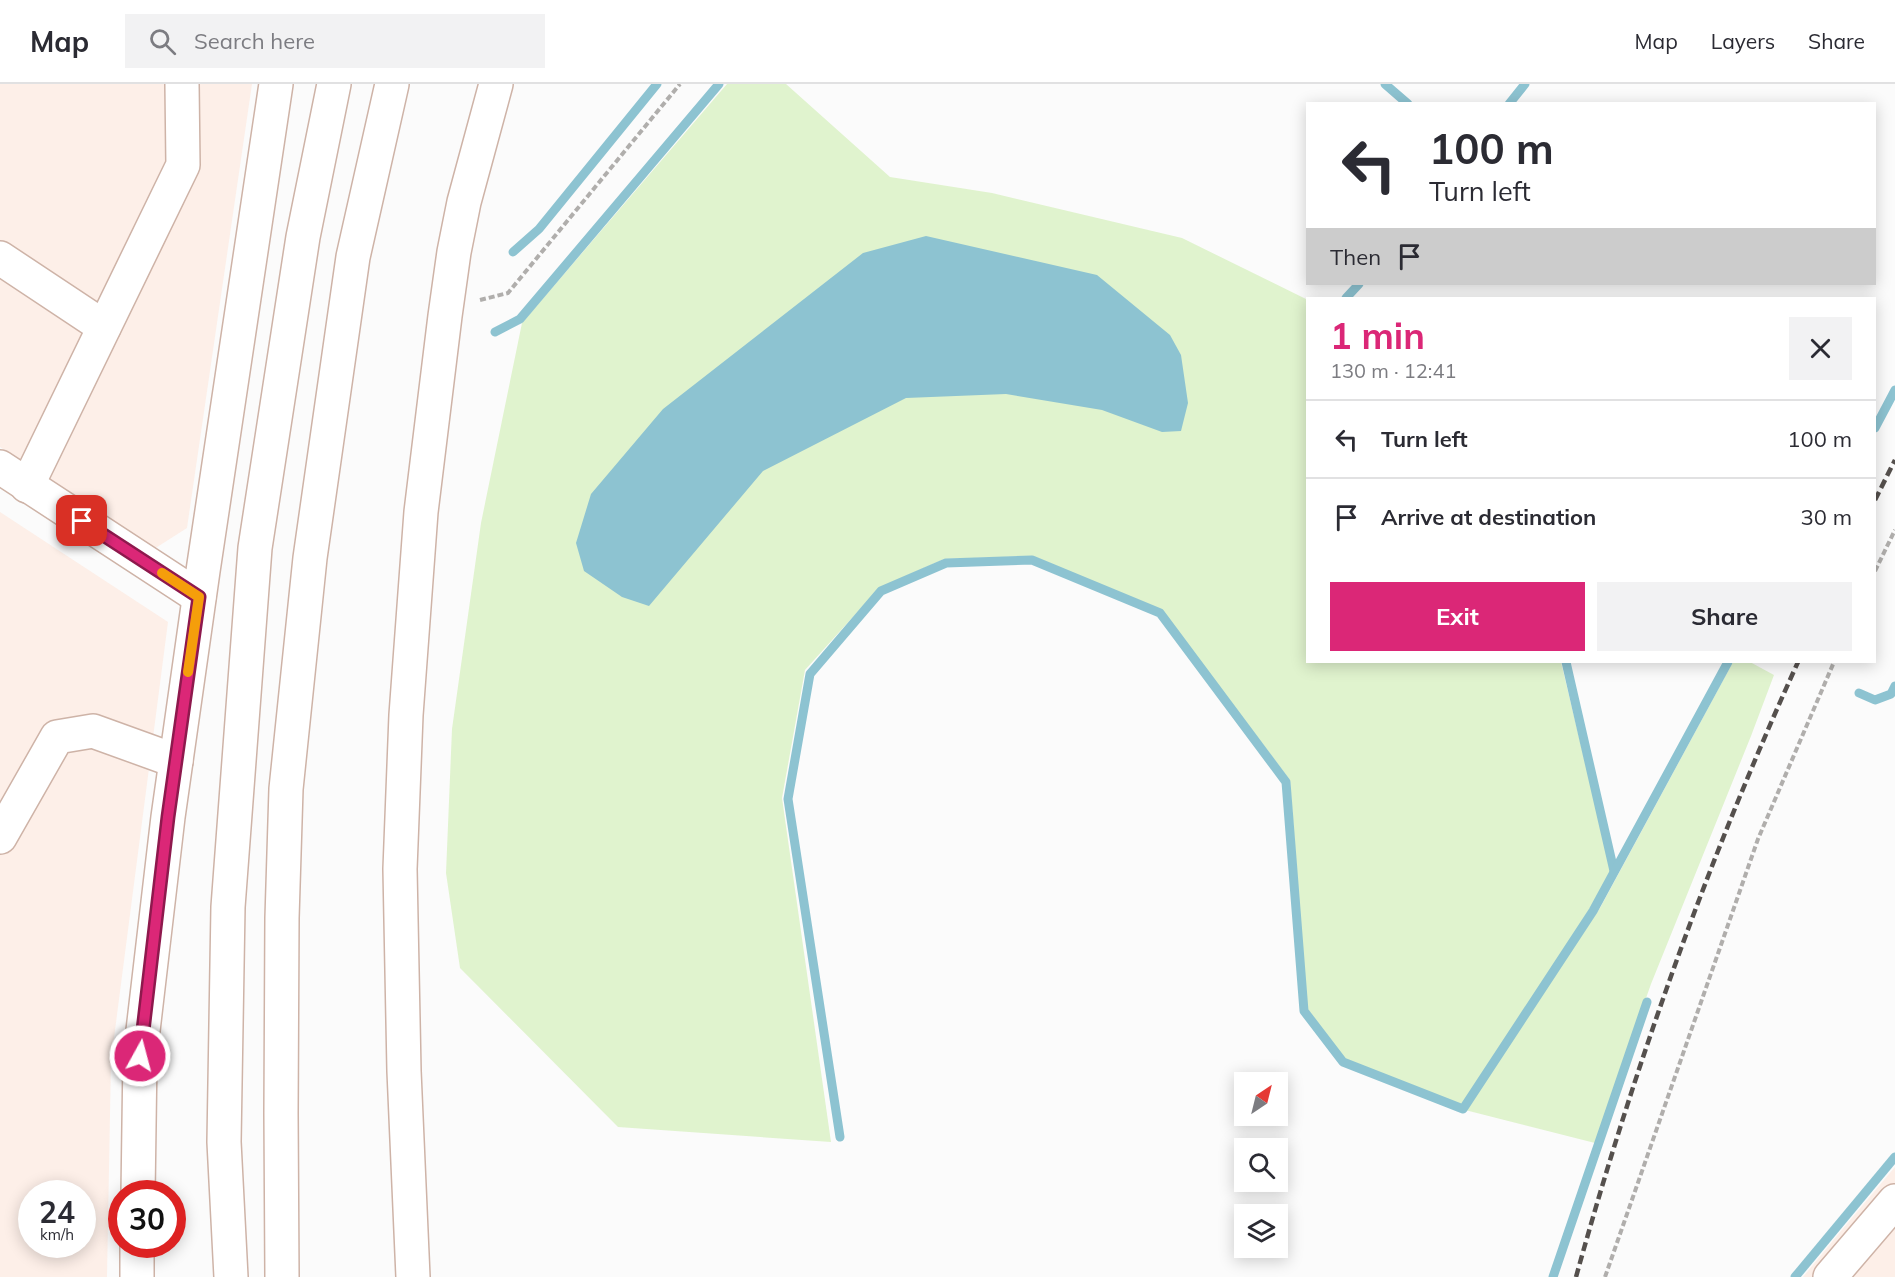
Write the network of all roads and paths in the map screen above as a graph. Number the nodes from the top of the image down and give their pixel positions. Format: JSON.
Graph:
{"nodes":[{"id":1,"x":182,"y":84,"type":"edge"},
{"id":2,"x":276,"y":84,"type":"edge"},
{"id":3,"x":334,"y":84,"type":"edge"},
{"id":4,"x":392,"y":84,"type":"edge"},
{"id":5,"x":496,"y":84,"type":"edge"},
{"id":6,"x":680,"y":84,"type":"edge"},
{"id":7,"x":0,"y":258,"type":"edge"},
{"id":8,"x":444,"y":316,"type":"junction"},
{"id":9,"x":104,"y":327,"type":"junction"},
{"id":10,"x":0,"y":467,"type":"edge"},
{"id":11,"x":27,"y":486,"type":"junction"},
{"id":12,"x":1895,"y":530,"type":"edge"},
{"id":13,"x":1876,"y":569,"type":"edge"},
{"id":14,"x":199,"y":597,"type":"junction"},
{"id":15,"x":1834,"y":663,"type":"edge"},
{"id":16,"x":176,"y":761,"type":"junction"},
{"id":17,"x":0,"y":837,"type":"edge"},
{"id":18,"x":138,"y":1180,"type":"edge"},
{"id":19,"x":1895,"y":1201,"type":"edge"},
{"id":20,"x":137,"y":1258,"type":"edge"},
{"id":21,"x":137,"y":1277,"type":"edge"},
{"id":22,"x":231,"y":1277,"type":"edge"},
{"id":23,"x":282,"y":1277,"type":"edge"},
{"id":24,"x":413,"y":1277,"type":"edge"},
{"id":25,"x":1605,"y":1277,"type":"edge"},
{"id":26,"x":1830,"y":1277,"type":"edge"}],
"edges":[{"from":1,"to":9,"type":"main road"},
{"from":2,"to":14,"type":"main road"},
{"from":3,"to":22,"type":"main road"},
{"from":4,"to":23,"type":"main road"},
{"from":5,"to":8,"type":"main road"},
{"from":6,"to":8,"type":"path"},
{"from":7,"to":9,"type":"main road"},
{"from":8,"to":24,"type":"main road"},
{"from":9,"to":11,"type":"main road"},
{"from":10,"to":11,"type":"main road"},
{"from":11,"to":14,"type":"main road"},
{"from":12,"to":13,"type":"path"},
{"from":14,"to":16,"type":"main road"},
{"from":15,"to":25,"type":"path"},
{"from":16,"to":17,"type":"main road"},
{"from":16,"to":18,"type":"main road"},
{"from":19,"to":26,"type":"main road"},
{"from":20,"to":21,"type":"main road"}]}
